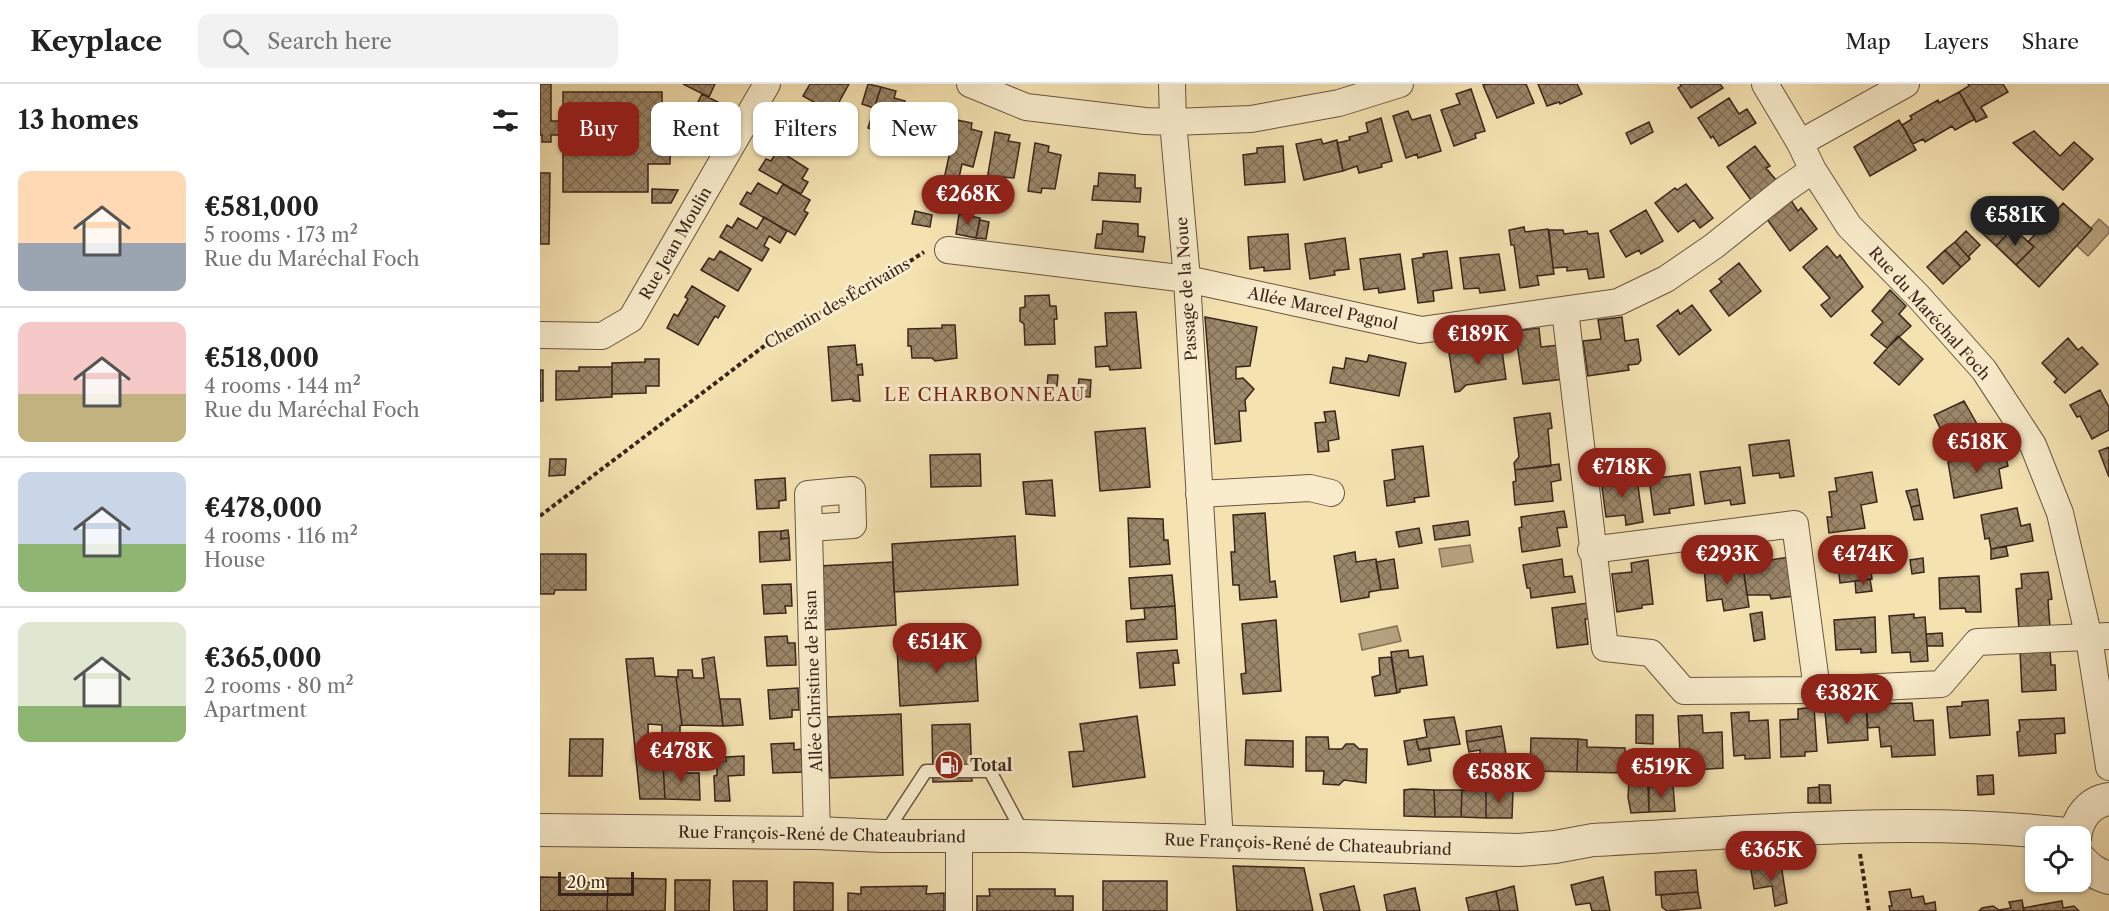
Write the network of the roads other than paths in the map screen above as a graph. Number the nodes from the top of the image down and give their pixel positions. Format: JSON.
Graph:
{"nodes":[{"id":1,"x":767,"y":84,"type":"edge"},
{"id":2,"x":969,"y":84,"type":"edge"},
{"id":3,"x":1172,"y":84,"type":"edge"},
{"id":4,"x":1400,"y":84,"type":"edge"},
{"id":5,"x":1766,"y":84,"type":"edge"},
{"id":6,"x":1906,"y":84,"type":"edge"},
{"id":7,"x":1173,"y":122,"type":"junction"},
{"id":8,"x":1800,"y":143,"type":"junction"},
{"id":9,"x":1813,"y":170,"type":"junction"},
{"id":10,"x":948,"y":250,"type":"road end"},
{"id":11,"x":1187,"y":279,"type":"junction"},
{"id":12,"x":1564,"y":310,"type":"junction"},
{"id":13,"x":540,"y":335,"type":"edge"},
{"id":14,"x":1331,"y":493,"type":"dead end"},
{"id":15,"x":1198,"y":494,"type":"junction"},
{"id":16,"x":809,"y":528,"type":"dead end"},
{"id":17,"x":1592,"y":550,"type":"junction"},
{"id":18,"x":2099,"y":637,"type":"edge"},
{"id":19,"x":1817,"y":690,"type":"junction"},
{"id":20,"x":2109,"y":767,"type":"edge"},
{"id":21,"x":2109,"y":799,"type":"edge"},
{"id":22,"x":2078,"y":826,"type":"edge"},
{"id":23,"x":2025,"y":829,"type":"edge"},
{"id":24,"x":540,"y":830,"type":"edge"},
{"id":25,"x":817,"y":833,"type":"junction"},
{"id":26,"x":883,"y":836,"type":"junction"},
{"id":27,"x":959,"y":836,"type":"junction"},
{"id":28,"x":1025,"y":836,"type":"junction"},
{"id":29,"x":1220,"y":842,"type":"junction"},
{"id":30,"x":2091,"y":868,"type":"edge"},
{"id":31,"x":2109,"y":878,"type":"edge"},
{"id":32,"x":959,"y":911,"type":"edge"}],
"edges":[{"from":1,"to":13,"type":"street","name":"Rue Jean Moulin"},
{"from":2,"to":7,"type":"street"},
{"from":3,"to":7,"type":"street","name":"Passage de la Noue"},
{"from":4,"to":7,"type":"street"},
{"from":5,"to":8,"type":"street","name":"Rue du Maréchal Foch"},
{"from":6,"to":8,"type":"street"},
{"from":7,"to":11,"type":"street","name":"Passage de la Noue"},
{"from":8,"to":9,"type":"street","name":"Rue du Maréchal Foch"},
{"from":9,"to":12,"type":"street","name":"Allée Marcel Pagnol"},
{"from":9,"to":18,"type":"street","name":"Rue du Maréchal Foch"},
{"from":10,"to":11,"type":"street"},
{"from":11,"to":12,"type":"street","name":"Allée Marcel Pagnol"},
{"from":11,"to":15,"type":"street","name":"Passage de la Noue"},
{"from":12,"to":17,"type":"street"},
{"from":14,"to":15,"type":"street"},
{"from":15,"to":29,"type":"street","name":"Passage de la Noue"},
{"from":16,"to":25,"type":"street","name":"Allée Christine de Pisan"},
{"from":17,"to":19,"type":"street"},
{"from":17,"to":19,"type":"street"},
{"from":18,"to":19,"type":"street"},
{"from":18,"to":20,"type":"street","name":"Rue du Maréchal Foch"},
{"from":21,"to":22,"type":"street"},
{"from":23,"to":29,"type":"street","name":"Rue François-René de Chateaubriand"},
{"from":24,"to":25,"type":"street","name":"Rue François-René de Chateaubriand"},
{"from":25,"to":26,"type":"street","name":"Rue François-René de Chateaubriand"},
{"from":26,"to":27,"type":"street","name":"Rue François-René de Chateaubriand"},
{"from":26,"to":28,"type":"lane"},
{"from":27,"to":28,"type":"street","name":"Rue François-René de Chateaubriand"},
{"from":27,"to":32,"type":"street"},
{"from":28,"to":29,"type":"street","name":"Rue François-René de Chateaubriand"},
{"from":30,"to":31,"type":"street"}]}
